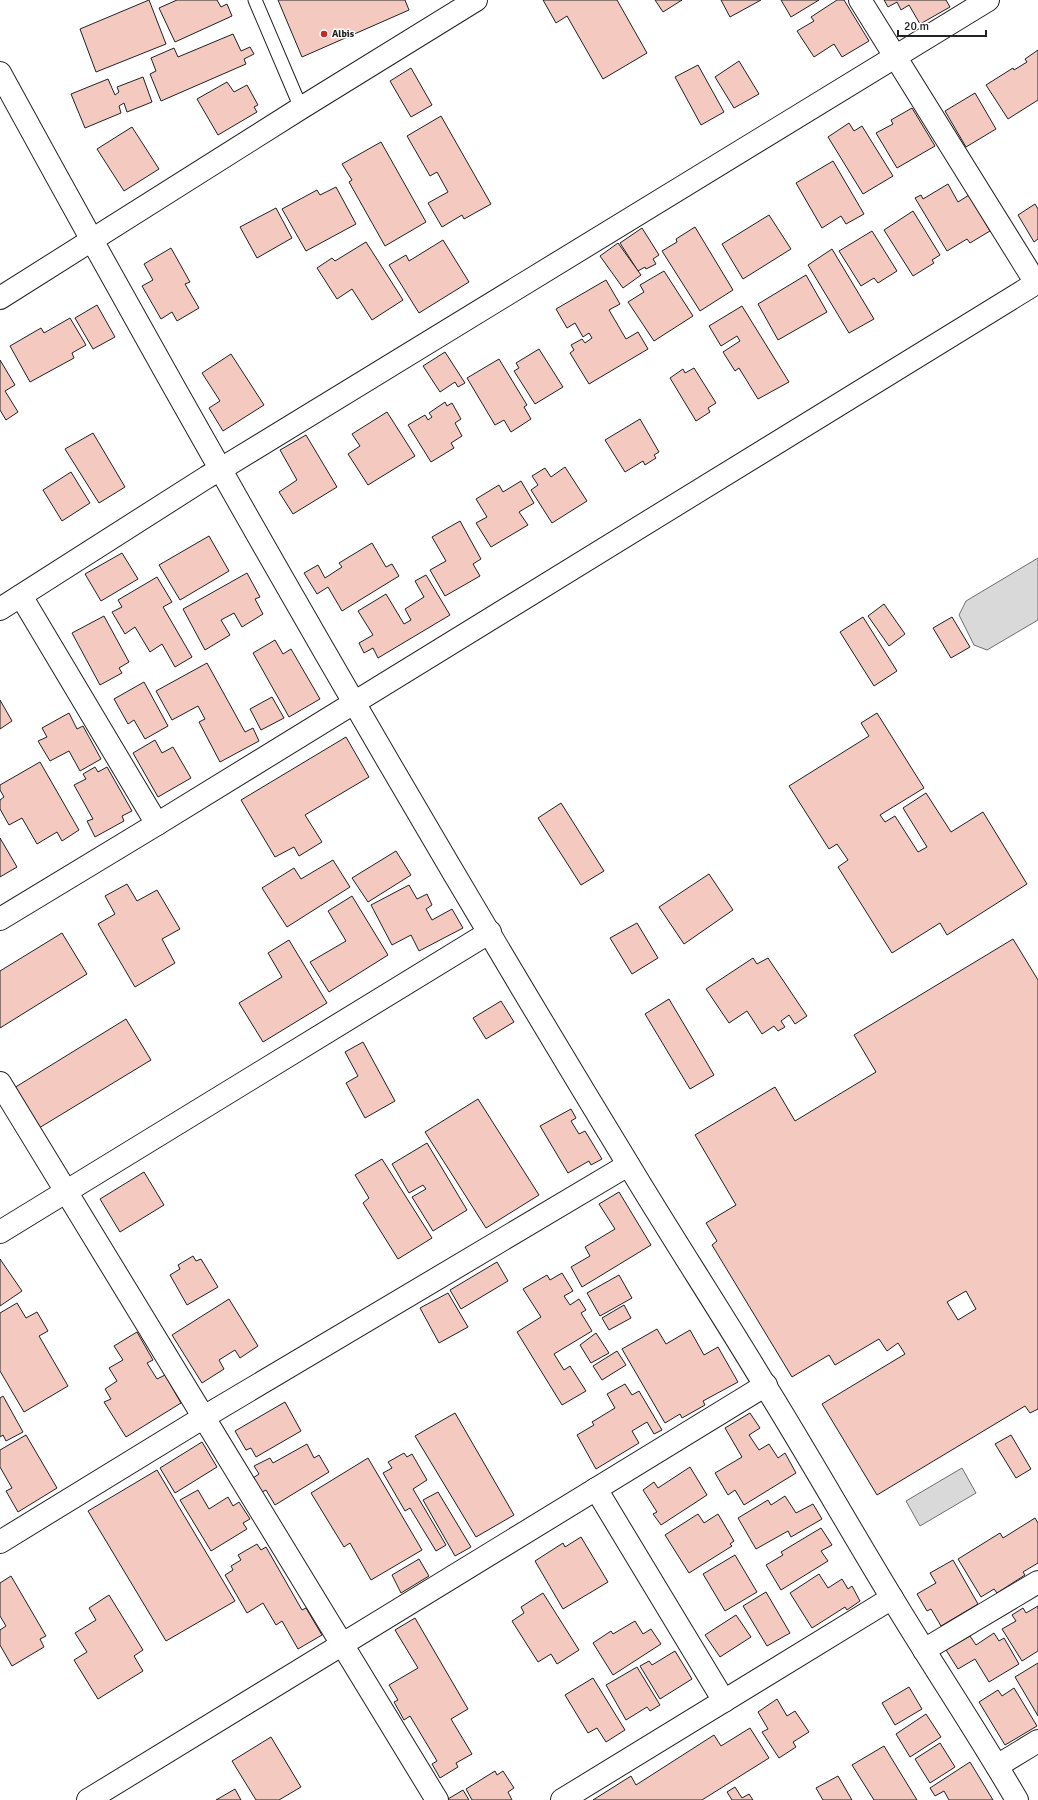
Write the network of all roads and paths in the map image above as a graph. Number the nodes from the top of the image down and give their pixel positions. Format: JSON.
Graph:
{"nodes":[{"id":1,"x":255,"y":0,"type":"edge"},
{"id":2,"x":476,"y":0,"type":"edge"},
{"id":3,"x":860,"y":0,"type":"edge"},
{"id":4,"x":988,"y":0,"type":"edge"},
{"id":5,"x":895,"y":58,"type":"junction"},
{"id":6,"x":0,"y":73,"type":"edge"},
{"id":7,"x":301,"y":108,"type":"junction"},
{"id":8,"x":92,"y":241,"type":"junction"},
{"id":9,"x":1037,"y":282,"type":"edge"},
{"id":10,"x":0,"y":298,"type":"edge"},
{"id":11,"x":221,"y":469,"type":"junction"},
{"id":12,"x":21,"y":596,"type":"junction"},
{"id":13,"x":0,"y":609,"type":"edge"},
{"id":14,"x":355,"y":702,"type":"junction"},
{"id":15,"x":158,"y":824,"type":"junction"},
{"id":16,"x":0,"y":919,"type":"edge"},
{"id":17,"x":490,"y":932,"type":"junction"},
{"id":18,"x":0,"y":1083,"type":"edge"},
{"id":19,"x":628,"y":1164,"type":"junction"},
{"id":20,"x":67,"y":1191,"type":"junction"},
{"id":21,"x":0,"y":1232,"type":"edge"},
{"id":22,"x":766,"y":1385,"type":"junction"},
{"id":23,"x":204,"y":1417,"type":"junction"},
{"id":24,"x":596,"y":1489,"type":"junction"},
{"id":25,"x":0,"y":1542,"type":"edge"},
{"id":26,"x":1038,"y":1582,"type":"edge"},
{"id":27,"x":892,"y":1598,"type":"junction"},
{"id":28,"x":342,"y":1644,"type":"junction"},
{"id":29,"x":924,"y":1650,"type":"junction"},
{"id":30,"x":724,"y":1701,"type":"junction"},
{"id":31,"x":1038,"y":1741,"type":"edge"},
{"id":32,"x":997,"y":1766,"type":"junction"},
{"id":33,"x":88,"y":1800,"type":"edge"},
{"id":34,"x":437,"y":1800,"type":"edge"},
{"id":35,"x":562,"y":1800,"type":"edge"},
{"id":36,"x":1017,"y":1800,"type":"edge"}],
"edges":[{"from":1,"to":7,"type":"lane"},
{"from":2,"to":7,"type":"street"},
{"from":3,"to":5,"type":"street"},
{"from":4,"to":5,"type":"street"},
{"from":5,"to":9,"type":"street"},
{"from":5,"to":11,"type":"street"},
{"from":6,"to":8,"type":"street"},
{"from":7,"to":8,"type":"street"},
{"from":8,"to":10,"type":"street"},
{"from":8,"to":11,"type":"street"},
{"from":9,"to":14,"type":"street"},
{"from":11,"to":12,"type":"street"},
{"from":11,"to":14,"type":"street"},
{"from":12,"to":13,"type":"street"},
{"from":12,"to":15,"type":"street"},
{"from":14,"to":15,"type":"street"},
{"from":14,"to":17,"type":"street"},
{"from":15,"to":16,"type":"street"},
{"from":17,"to":19,"type":"street"},
{"from":17,"to":20,"type":"street"},
{"from":18,"to":20,"type":"street"},
{"from":19,"to":22,"type":"street"},
{"from":19,"to":23,"type":"street"},
{"from":20,"to":21,"type":"street"},
{"from":20,"to":23,"type":"street"},
{"from":22,"to":24,"type":"street"},
{"from":22,"to":27,"type":"street"},
{"from":23,"to":25,"type":"street"},
{"from":23,"to":28,"type":"street"},
{"from":24,"to":28,"type":"street"},
{"from":24,"to":30,"type":"street"},
{"from":26,"to":29,"type":"street"},
{"from":27,"to":29,"type":"street"},
{"from":27,"to":30,"type":"street"},
{"from":28,"to":33,"type":"street"},
{"from":28,"to":34,"type":"street"},
{"from":29,"to":32,"type":"street"},
{"from":30,"to":35,"type":"street"},
{"from":31,"to":32,"type":"street"},
{"from":32,"to":36,"type":"street"}]}
